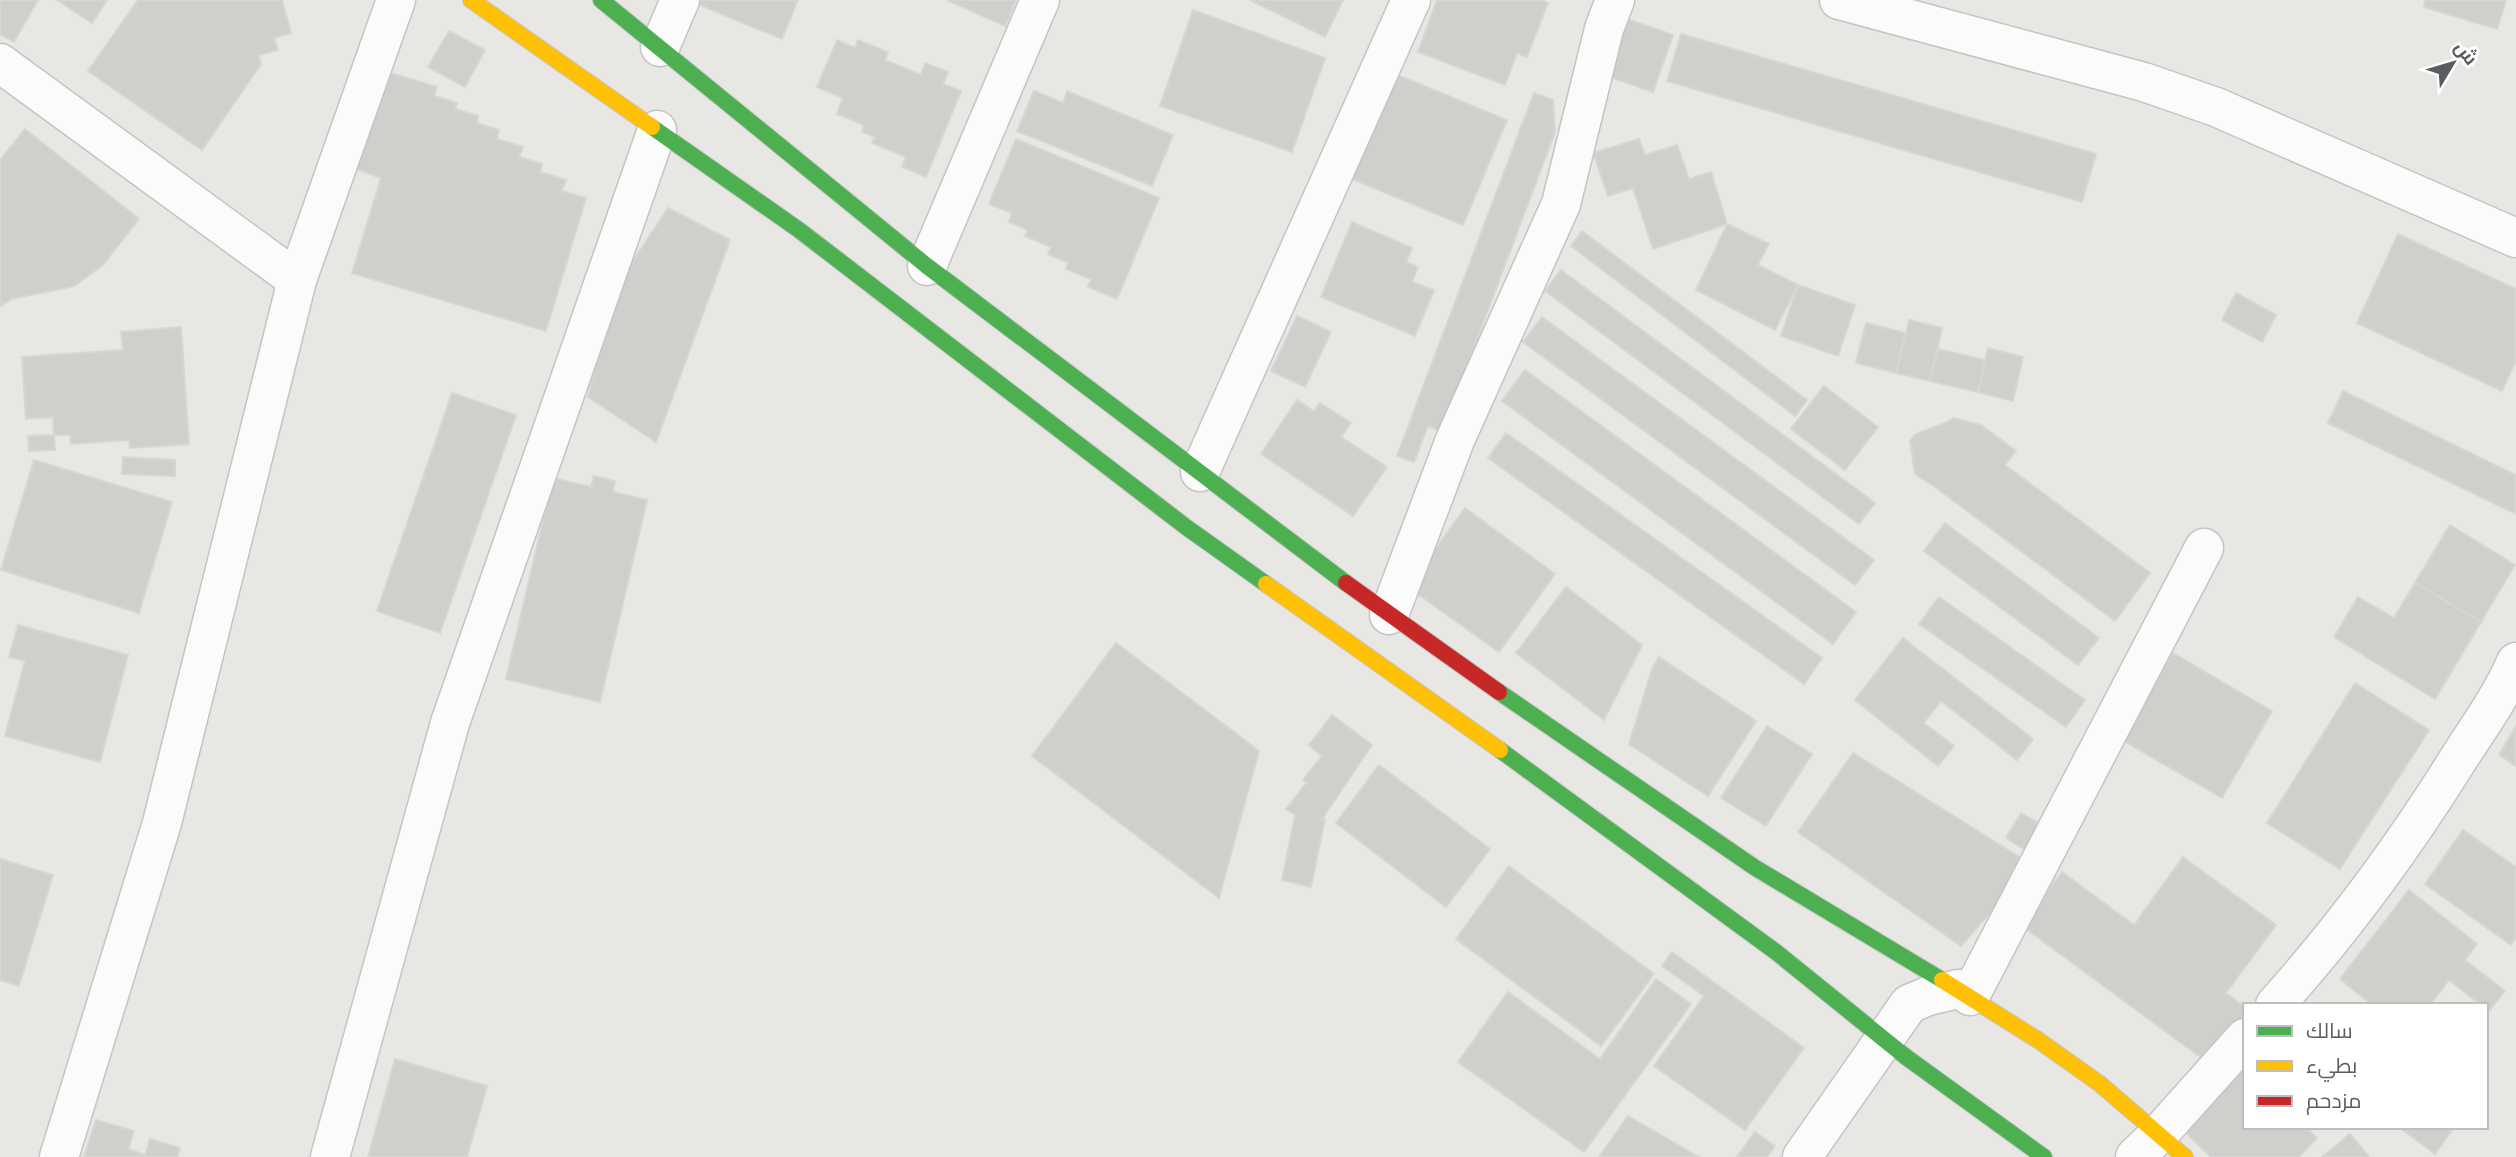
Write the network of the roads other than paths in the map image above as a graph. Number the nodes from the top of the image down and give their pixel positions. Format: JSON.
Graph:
{"nodes":[{"id":1,"x":396,"y":0,"type":"edge"},
{"id":2,"x":471,"y":0,"type":"edge"},
{"id":3,"x":601,"y":0,"type":"edge"},
{"id":4,"x":680,"y":0,"type":"edge"},
{"id":5,"x":1040,"y":0,"type":"edge"},
{"id":6,"x":1411,"y":0,"type":"edge"},
{"id":7,"x":1615,"y":0,"type":"edge"},
{"id":8,"x":1839,"y":0,"type":"edge"},
{"id":9,"x":509,"y":2,"type":"dead end"},
{"id":10,"x":492,"y":13,"type":"junction"},
{"id":11,"x":660,"y":47,"type":"junction"},
{"id":12,"x":0,"y":63,"type":"edge"},
{"id":13,"x":657,"y":130,"type":"junction"},
{"id":14,"x":2516,"y":239,"type":"edge"},
{"id":15,"x":927,"y":266,"type":"junction"},
{"id":16,"x":297,"y":280,"type":"junction"},
{"id":17,"x":1200,"y":472,"type":"junction"},
{"id":18,"x":2204,"y":548,"type":"dead end"},
{"id":19,"x":1389,"y":615,"type":"junction"},
{"id":20,"x":2516,"y":662,"type":"edge"},
{"id":21,"x":1964,"y":993,"type":"junction"},
{"id":22,"x":2277,"y":1003,"type":"edge"},
{"id":23,"x":1883,"y":1039,"type":"junction"},
{"id":24,"x":2243,"y":1041,"type":"edge"},
{"id":25,"x":2159,"y":1150,"type":"edge"},
{"id":26,"x":58,"y":1157,"type":"edge"},
{"id":27,"x":330,"y":1157,"type":"edge"},
{"id":28,"x":1802,"y":1157,"type":"edge"},
{"id":29,"x":2044,"y":1157,"type":"edge"}],
"edges":[{"from":1,"to":16,"type":"street"},
{"from":2,"to":10,"type":"main road"},
{"from":3,"to":11,"type":"main road"},
{"from":4,"to":11,"type":"street"},
{"from":5,"to":15,"type":"street"},
{"from":6,"to":17,"type":"street"},
{"from":7,"to":19,"type":"street"},
{"from":8,"to":14,"type":"street"},
{"from":9,"to":10,"type":"main road"},
{"from":10,"to":13,"type":"main road"},
{"from":11,"to":15,"type":"main road"},
{"from":12,"to":16,"type":"street"},
{"from":13,"to":23,"type":"main road"},
{"from":13,"to":27,"type":"street"},
{"from":15,"to":17,"type":"main road"},
{"from":16,"to":26,"type":"street"},
{"from":17,"to":19,"type":"main road"},
{"from":18,"to":21,"type":"street"},
{"from":19,"to":21,"type":"main road"},
{"from":20,"to":22,"type":"street"},
{"from":21,"to":23,"type":"street"},
{"from":21,"to":25,"type":"main road"},
{"from":23,"to":28,"type":"street"},
{"from":23,"to":29,"type":"main road"},
{"from":24,"to":25,"type":"street"}]}
